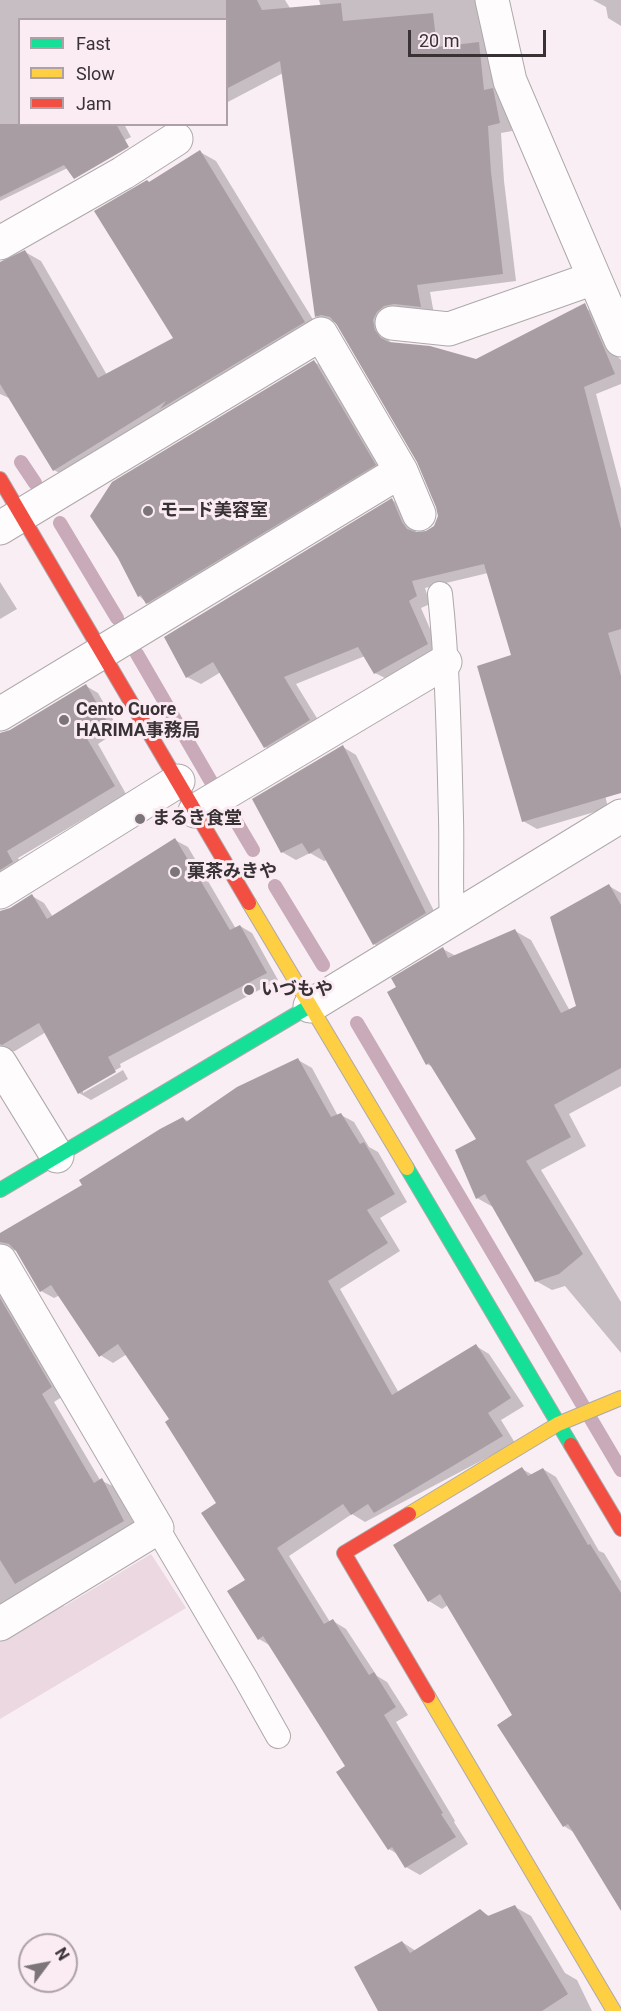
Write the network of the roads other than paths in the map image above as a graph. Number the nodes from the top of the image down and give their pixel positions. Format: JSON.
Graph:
{"nodes":[{"id":1,"x":492,"y":0,"type":"edge"},
{"id":2,"x":176,"y":139,"type":"dead end"},
{"id":3,"x":0,"y":243,"type":"edge"},
{"id":4,"x":594,"y":278,"type":"junction"},
{"id":5,"x":392,"y":323,"type":"dead end"},
{"id":6,"x":621,"y":340,"type":"edge"},
{"id":7,"x":401,"y":471,"type":"junction"},
{"id":8,"x":0,"y":479,"type":"edge"},
{"id":9,"x":419,"y":514,"type":"dead end"},
{"id":10,"x":11,"y":522,"type":"edge"},
{"id":11,"x":440,"y":594,"type":"dead end"},
{"id":12,"x":101,"y":652,"type":"junction"},
{"id":13,"x":445,"y":662,"type":"junction"},
{"id":14,"x":0,"y":714,"type":"edge"},
{"id":15,"x":178,"y":782,"type":"junction"},
{"id":16,"x":213,"y":800,"type":"junction"},
{"id":17,"x":621,"y":816,"type":"edge"},
{"id":18,"x":0,"y":892,"type":"edge"},
{"id":19,"x":452,"y":919,"type":"junction"},
{"id":20,"x":310,"y":1006,"type":"junction"},
{"id":21,"x":0,"y":1063,"type":"edge"},
{"id":22,"x":57,"y":1156,"type":"junction"},
{"id":23,"x":0,"y":1190,"type":"edge"},
{"id":24,"x":0,"y":1260,"type":"edge"},
{"id":25,"x":621,"y":1398,"type":"edge"},
{"id":26,"x":558,"y":1424,"type":"junction"},
{"id":27,"x":157,"y":1528,"type":"junction"},
{"id":28,"x":621,"y":1528,"type":"edge"},
{"id":29,"x":0,"y":1624,"type":"edge"},
{"id":30,"x":278,"y":1736,"type":"dead end"},
{"id":31,"x":614,"y":2011,"type":"edge"}],
"edges":[{"from":1,"to":4,"type":"street"},
{"from":2,"to":3,"type":"street"},
{"from":4,"to":5,"type":"street"},
{"from":4,"to":6,"type":"street"},
{"from":7,"to":9,"type":"street"},
{"from":7,"to":10,"type":"street"},
{"from":7,"to":12,"type":"street"},
{"from":8,"to":10,"type":"street"},
{"from":10,"to":12,"type":"street"},
{"from":11,"to":13,"type":"lane"},
{"from":12,"to":14,"type":"street"},
{"from":12,"to":15,"type":"street"},
{"from":13,"to":16,"type":"street"},
{"from":13,"to":19,"type":"lane"},
{"from":15,"to":16,"type":"street"},
{"from":15,"to":18,"type":"street"},
{"from":16,"to":20,"type":"street"},
{"from":17,"to":19,"type":"street"},
{"from":19,"to":20,"type":"street"},
{"from":20,"to":22,"type":"street"},
{"from":20,"to":26,"type":"street"},
{"from":21,"to":22,"type":"street"},
{"from":22,"to":23,"type":"street"},
{"from":24,"to":27,"type":"street"},
{"from":25,"to":26,"type":"street"},
{"from":26,"to":28,"type":"street"},
{"from":26,"to":31,"type":"street"},
{"from":27,"to":29,"type":"street"},
{"from":27,"to":30,"type":"lane"}]}
